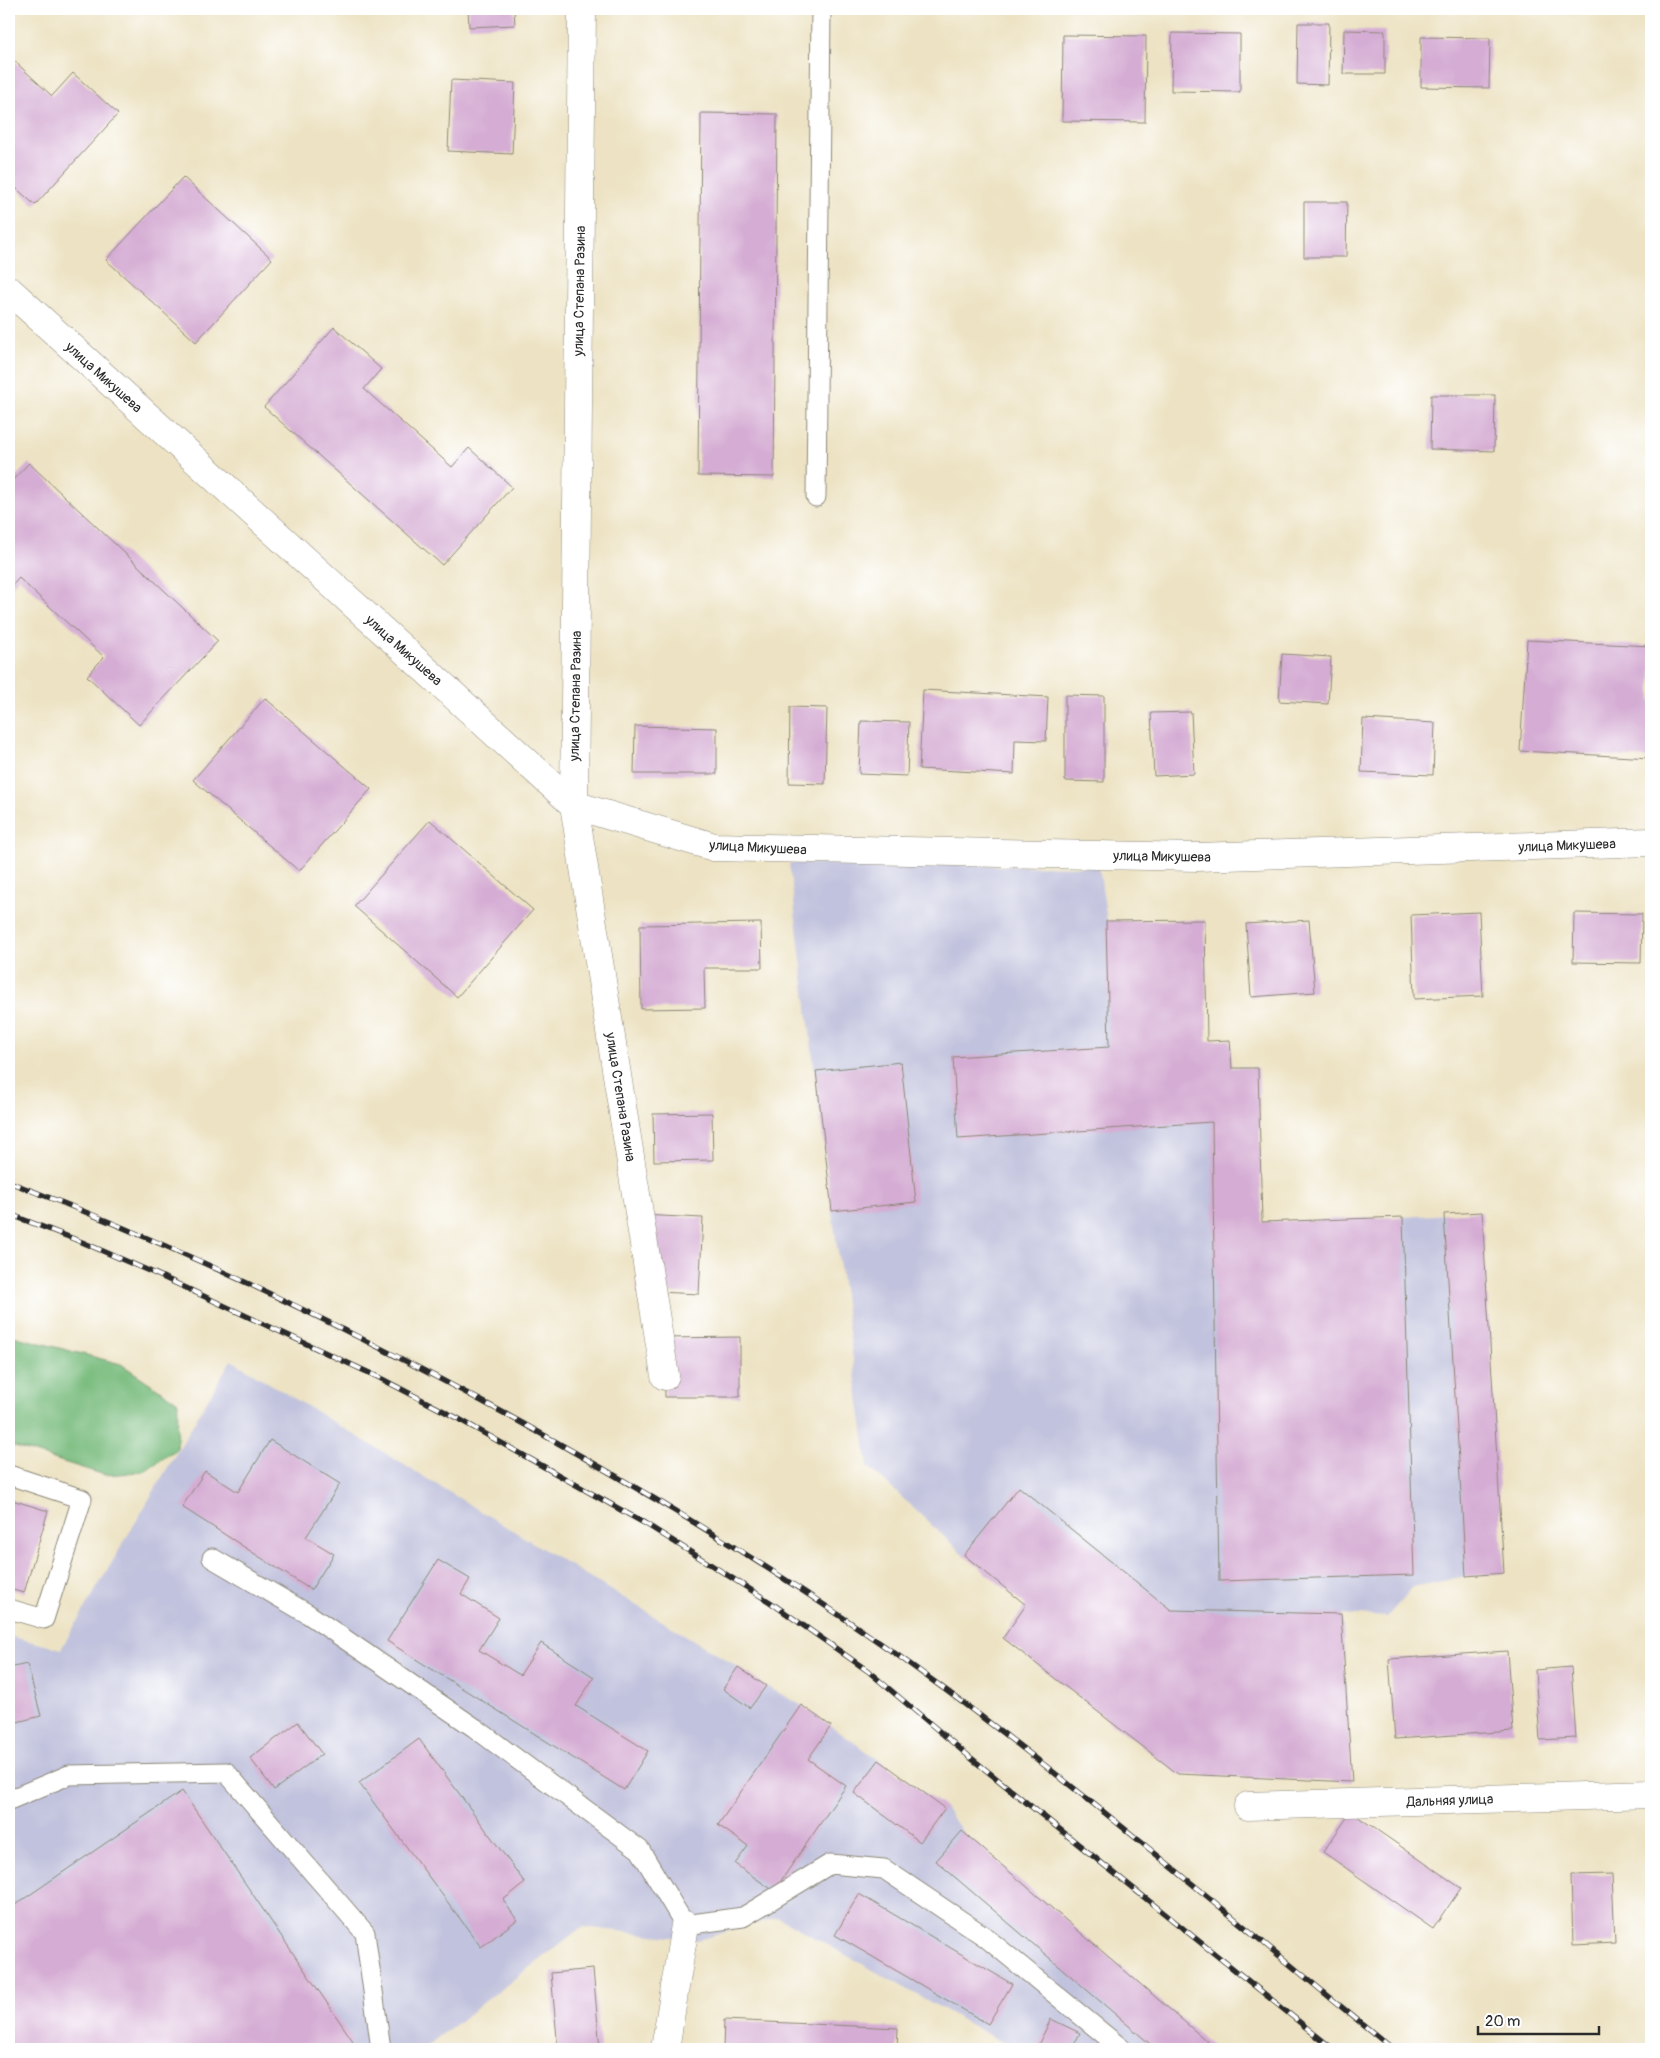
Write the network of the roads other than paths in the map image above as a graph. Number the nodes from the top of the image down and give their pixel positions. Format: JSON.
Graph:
{"nodes":[{"id":1,"x":582,"y":9,"type":"edge"},
{"id":2,"x":820,"y":9,"type":"edge"},
{"id":3,"x":9,"y":290,"type":"edge"},
{"id":4,"x":816,"y":497,"type":"dead end"},
{"id":5,"x":574,"y":805,"type":"junction"},
{"id":6,"x":1651,"y":842,"type":"edge"},
{"id":7,"x":665,"y":1376,"type":"dead end"},
{"id":8,"x":9,"y":1475,"type":"edge"},
{"id":9,"x":212,"y":1558,"type":"dead end"},
{"id":10,"x":9,"y":1609,"type":"edge"},
{"id":11,"x":1651,"y":1794,"type":"edge"},
{"id":12,"x":9,"y":1800,"type":"edge"},
{"id":13,"x":1248,"y":1806,"type":"dead end"},
{"id":14,"x":685,"y":1925,"type":"junction"},
{"id":15,"x":381,"y":2049,"type":"edge"},
{"id":16,"x":665,"y":2049,"type":"edge"},
{"id":17,"x":1122,"y":2049,"type":"edge"}],
"edges":[{"from":1,"to":5,"type":"street","name":"улица Степана Разина"},
{"from":2,"to":4,"type":"lane"},
{"from":3,"to":5,"type":"street","name":"улица Микушева"},
{"from":5,"to":6,"type":"street","name":"улица Микушева"},
{"from":5,"to":7,"type":"street","name":"улица Степана Разина"},
{"from":8,"to":10,"type":"lane"},
{"from":9,"to":14,"type":"lane"},
{"from":11,"to":13,"type":"street","name":"Дальняя улица"},
{"from":12,"to":15,"type":"lane"},
{"from":14,"to":16,"type":"street"},
{"from":14,"to":17,"type":"lane"}]}
